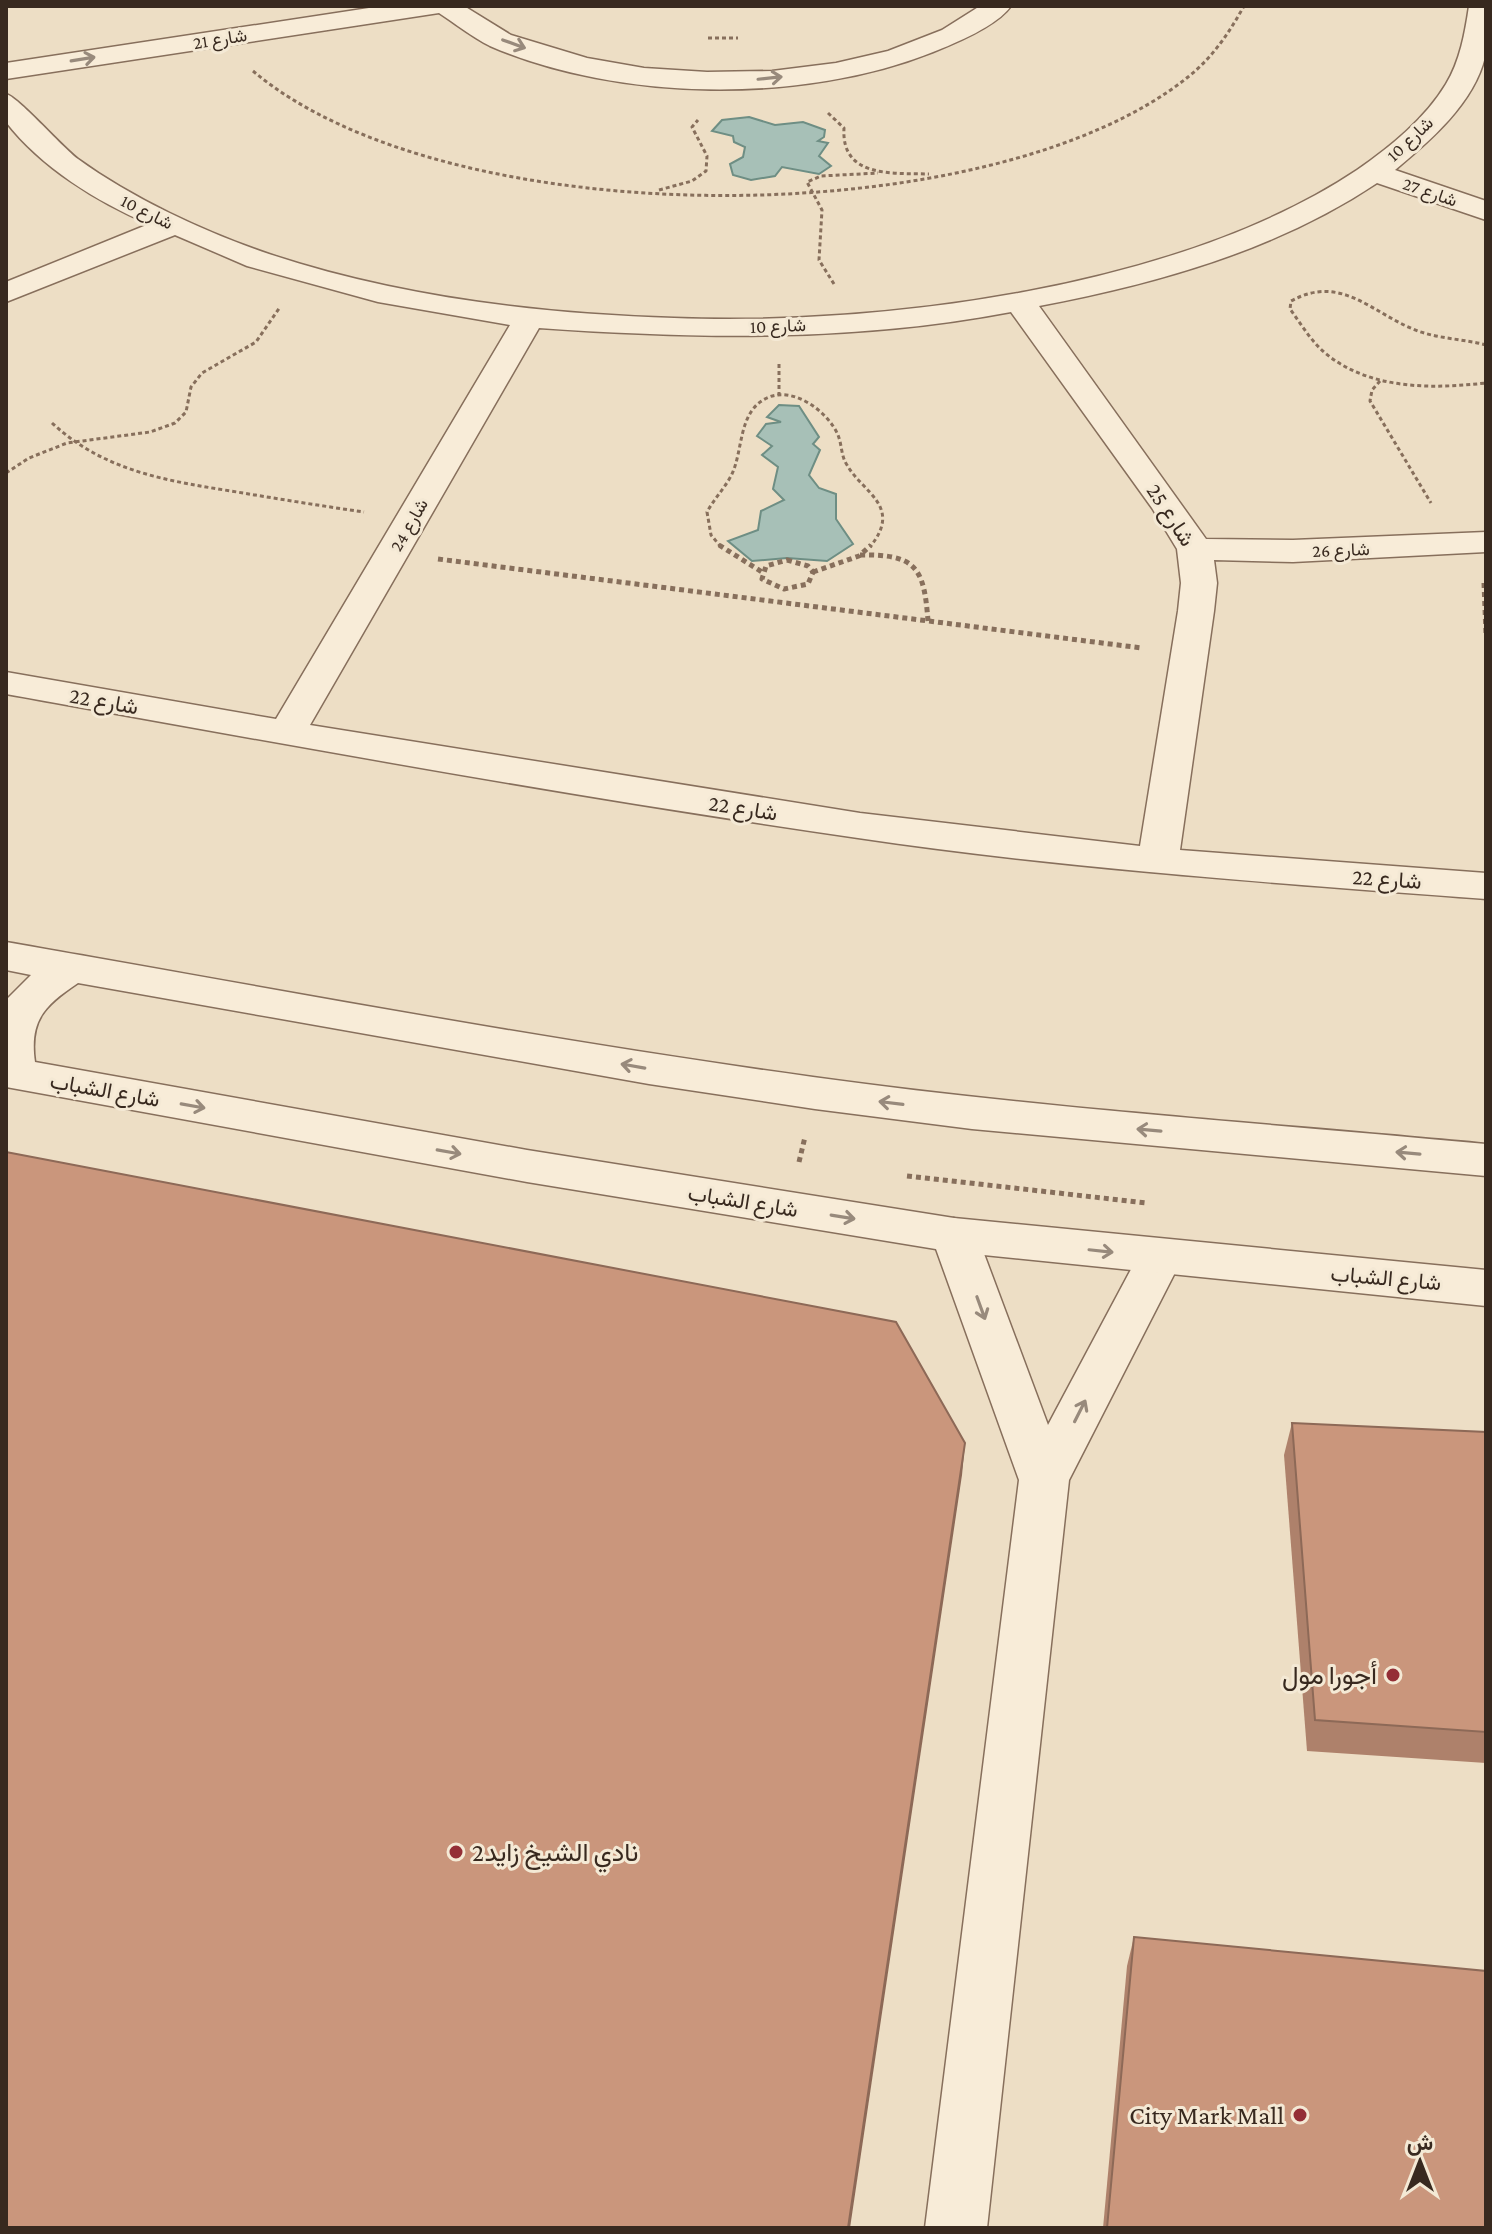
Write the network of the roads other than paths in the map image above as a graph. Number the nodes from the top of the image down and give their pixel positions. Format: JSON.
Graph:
{"nodes":[{"id":1,"x":285,"y":6,"type":"edge"},
{"id":2,"x":434,"y":6,"type":"edge"},
{"id":3,"x":447,"y":6,"type":"edge"},
{"id":4,"x":998,"y":6,"type":"edge"},
{"id":5,"x":1482,"y":6,"type":"edge"},
{"id":6,"x":6,"y":47,"type":"edge"},
{"id":7,"x":6,"y":71,"type":"edge"},
{"id":8,"x":6,"y":102,"type":"edge"},
{"id":9,"x":1374,"y":172,"type":"junction"},
{"id":10,"x":1486,"y":211,"type":"edge"},
{"id":11,"x":172,"y":226,"type":"junction"},
{"id":12,"x":6,"y":293,"type":"edge"},
{"id":13,"x":1020,"y":302,"type":"junction"},
{"id":14,"x":530,"y":317,"type":"junction"},
{"id":15,"x":1475,"y":542,"type":"edge"},
{"id":16,"x":1195,"y":549,"type":"junction"},
{"id":17,"x":6,"y":683,"type":"edge"},
{"id":18,"x":287,"y":733,"type":"junction"},
{"id":19,"x":1158,"y":861,"type":"junction"},
{"id":20,"x":1486,"y":886,"type":"edge"},
{"id":21,"x":6,"y":956,"type":"edge"},
{"id":22,"x":70,"y":968,"type":"junction"},
{"id":23,"x":10,"y":1073,"type":"edge"},
{"id":24,"x":1486,"y":1160,"type":"edge"},
{"id":25,"x":954,"y":1235,"type":"junction"},
{"id":26,"x":1160,"y":1257,"type":"junction"},
{"id":27,"x":1486,"y":1288,"type":"edge"},
{"id":28,"x":1044,"y":1480,"type":"junction"},
{"id":29,"x":956,"y":2228,"type":"edge"}],
"edges":[{"from":1,"to":6,"type":"street","name":"شارع 21"},
{"from":7,"to":2,"type":"street","name":"شارع 21","one_way":true},
{"from":3,"to":4,"type":"street","one_way":true},
{"from":5,"to":9,"type":"street","name":"شارع 10"},
{"from":8,"to":11,"type":"street","name":"شارع 10"},
{"from":9,"to":10,"type":"street","name":"شارع 27"},
{"from":9,"to":13,"type":"street","name":"شارع 10"},
{"from":11,"to":12,"type":"street"},
{"from":11,"to":14,"type":"street","name":"شارع 10"},
{"from":13,"to":14,"type":"street","name":"شارع 10"},
{"from":13,"to":16,"type":"street","name":"شارع 25"},
{"from":14,"to":18,"type":"street","name":"شارع 24"},
{"from":15,"to":16,"type":"street","name":"شارع 26"},
{"from":16,"to":19,"type":"street","name":"شارع 25"},
{"from":17,"to":18,"type":"street","name":"شارع 22"},
{"from":18,"to":19,"type":"street","name":"شارع 22"},
{"from":19,"to":20,"type":"street","name":"شارع 22"},
{"from":21,"to":22,"type":"street"},
{"from":22,"to":23,"type":"street"},
{"from":24,"to":22,"type":"street","one_way":true},
{"from":23,"to":25,"type":"street","name":"شارع الشباب","one_way":true},
{"from":25,"to":26,"type":"street","name":"شارع الشباب","one_way":true},
{"from":25,"to":28,"type":"street","one_way":true},
{"from":26,"to":27,"type":"street","name":"شارع الشباب"},
{"from":28,"to":26,"type":"street","one_way":true},
{"from":28,"to":29,"type":"street"}]}
